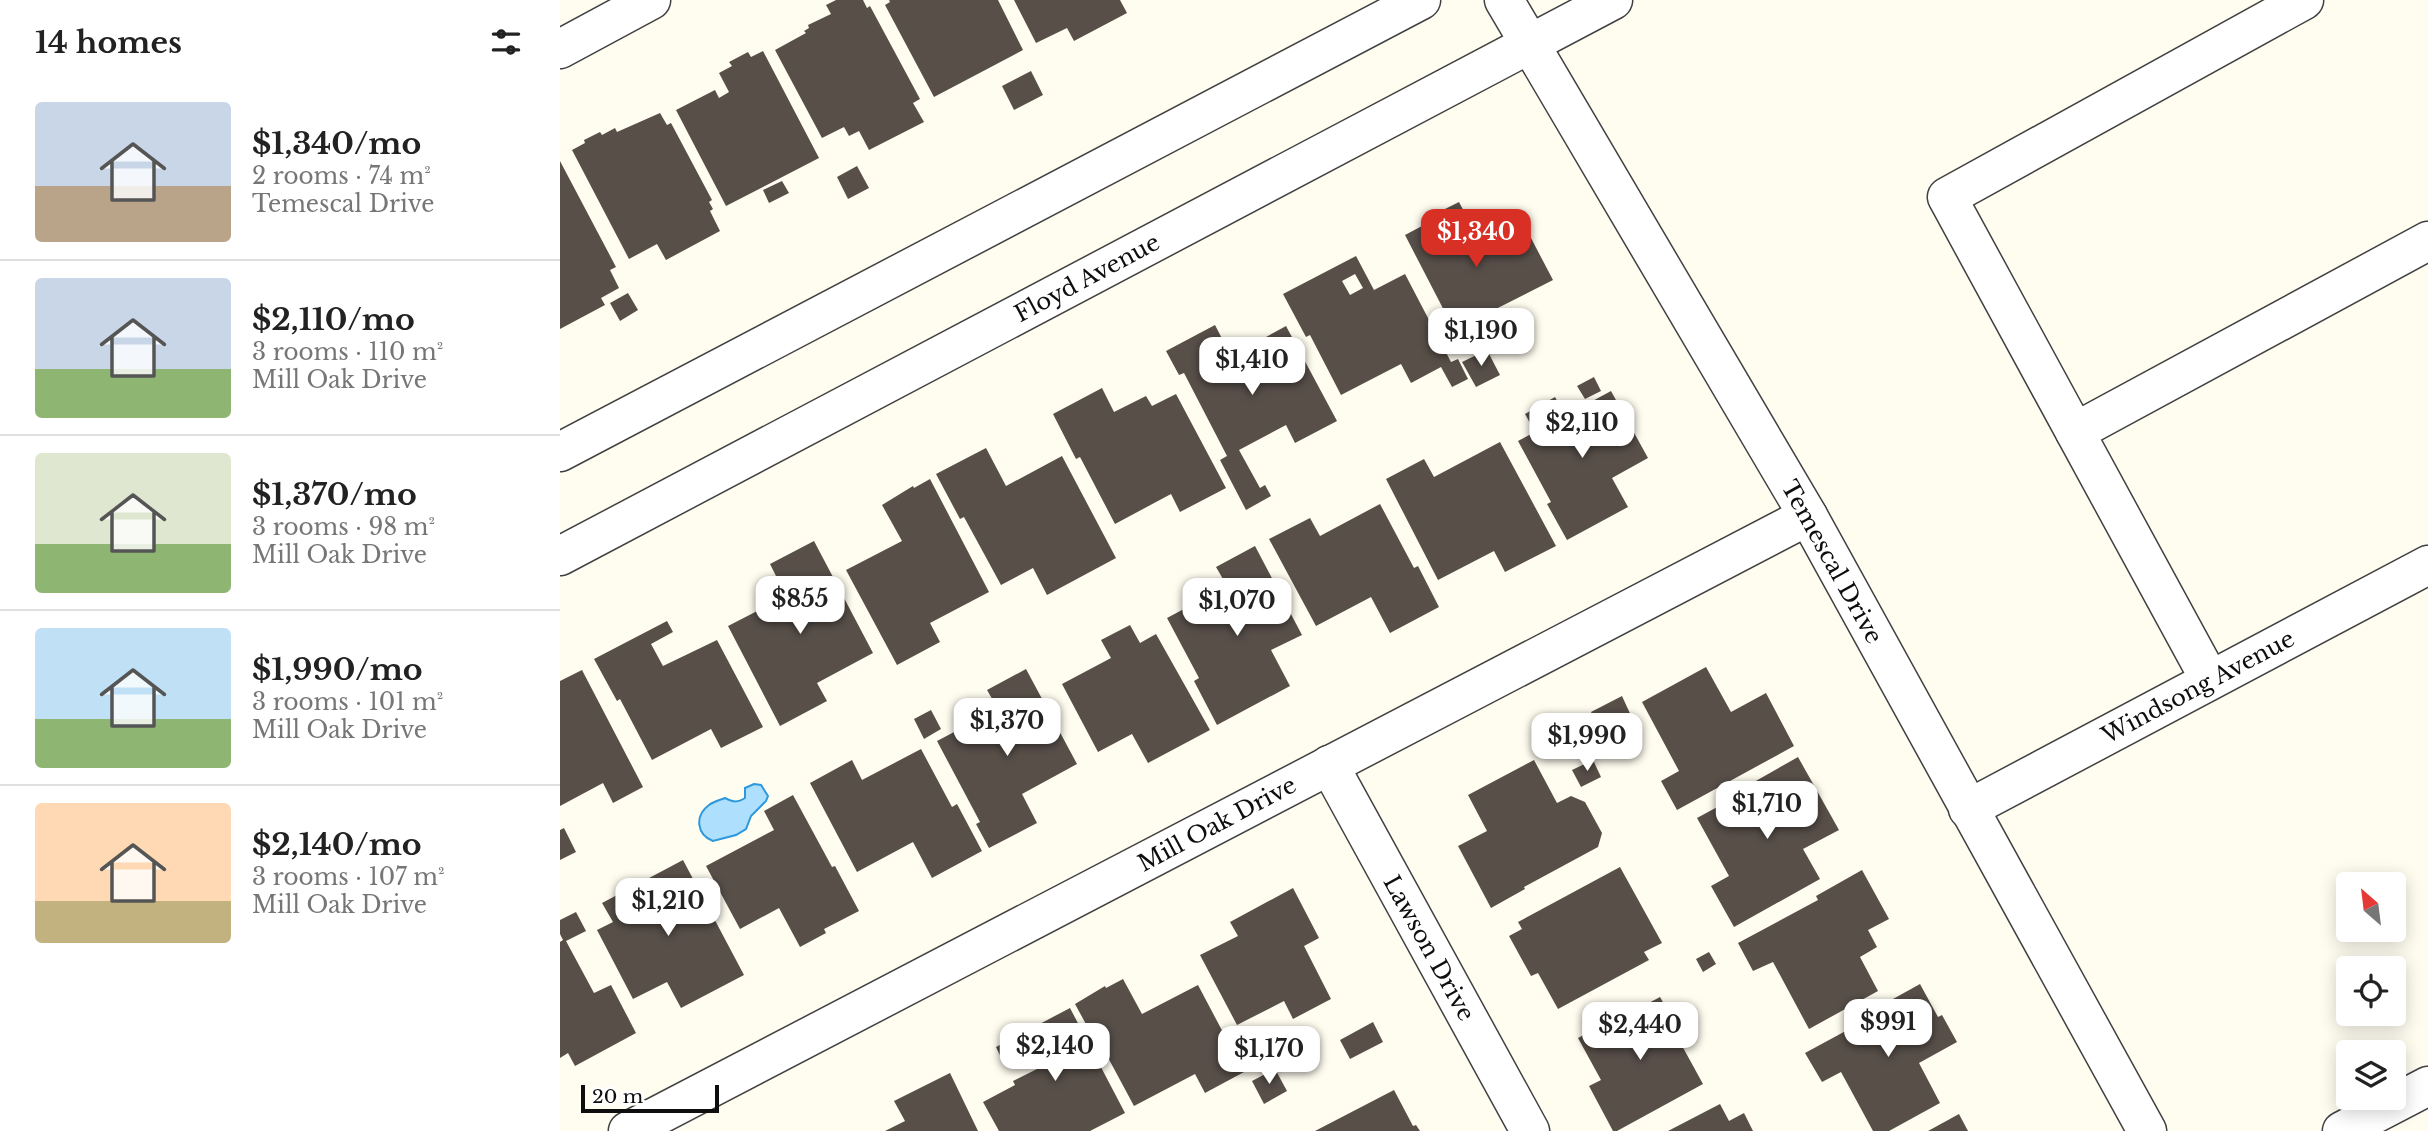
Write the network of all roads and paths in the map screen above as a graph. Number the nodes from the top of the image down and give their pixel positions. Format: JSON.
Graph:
{"nodes":[{"id":1,"x":651,"y":0,"type":"edge"},
{"id":2,"x":1421,"y":0,"type":"edge"},
{"id":3,"x":1504,"y":0,"type":"edge"},
{"id":4,"x":1614,"y":0,"type":"edge"},
{"id":5,"x":2304,"y":0,"type":"edge"},
{"id":6,"x":1530,"y":44,"type":"junction"},
{"id":7,"x":560,"y":50,"type":"edge"},
{"id":8,"x":2428,"y":241,"type":"edge"},
{"id":9,"x":2075,"y":432,"type":"junction"},
{"id":10,"x":560,"y":452,"type":"edge"},
{"id":11,"x":1808,"y":516,"type":"junction"},
{"id":12,"x":560,"y":556,"type":"edge"},
{"id":13,"x":2428,"y":565,"type":"edge"},
{"id":14,"x":2210,"y":680,"type":"junction"},
{"id":15,"x":1329,"y":765,"type":"junction"},
{"id":16,"x":1969,"y":808,"type":"junction"},
{"id":17,"x":2428,"y":1086,"type":"edge"},
{"id":18,"x":628,"y":1131,"type":"edge"},
{"id":19,"x":1530,"y":1131,"type":"edge"},
{"id":20,"x":2147,"y":1131,"type":"edge"},
{"id":21,"x":2342,"y":1131,"type":"edge"}],
"edges":[{"from":1,"to":7,"type":"street"},
{"from":2,"to":10,"type":"street"},
{"from":3,"to":6,"type":"street","name":"Temescal Drive"},
{"from":4,"to":6,"type":"street","name":"Floyd Avenue"},
{"from":5,"to":9,"type":"street"},
{"from":6,"to":11,"type":"street","name":"Temescal Drive"},
{"from":6,"to":12,"type":"street","name":"Floyd Avenue"},
{"from":8,"to":9,"type":"street"},
{"from":9,"to":14,"type":"street"},
{"from":11,"to":15,"type":"street","name":"Mill Oak Drive"},
{"from":11,"to":16,"type":"street","name":"Temescal Drive"},
{"from":13,"to":14,"type":"street","name":"Windsong Avenue"},
{"from":14,"to":16,"type":"street","name":"Windsong Avenue"},
{"from":15,"to":18,"type":"street","name":"Mill Oak Drive"},
{"from":15,"to":19,"type":"street","name":"Lawson Drive"},
{"from":16,"to":20,"type":"street","name":"Temescal Drive"},
{"from":17,"to":21,"type":"street"}]}
